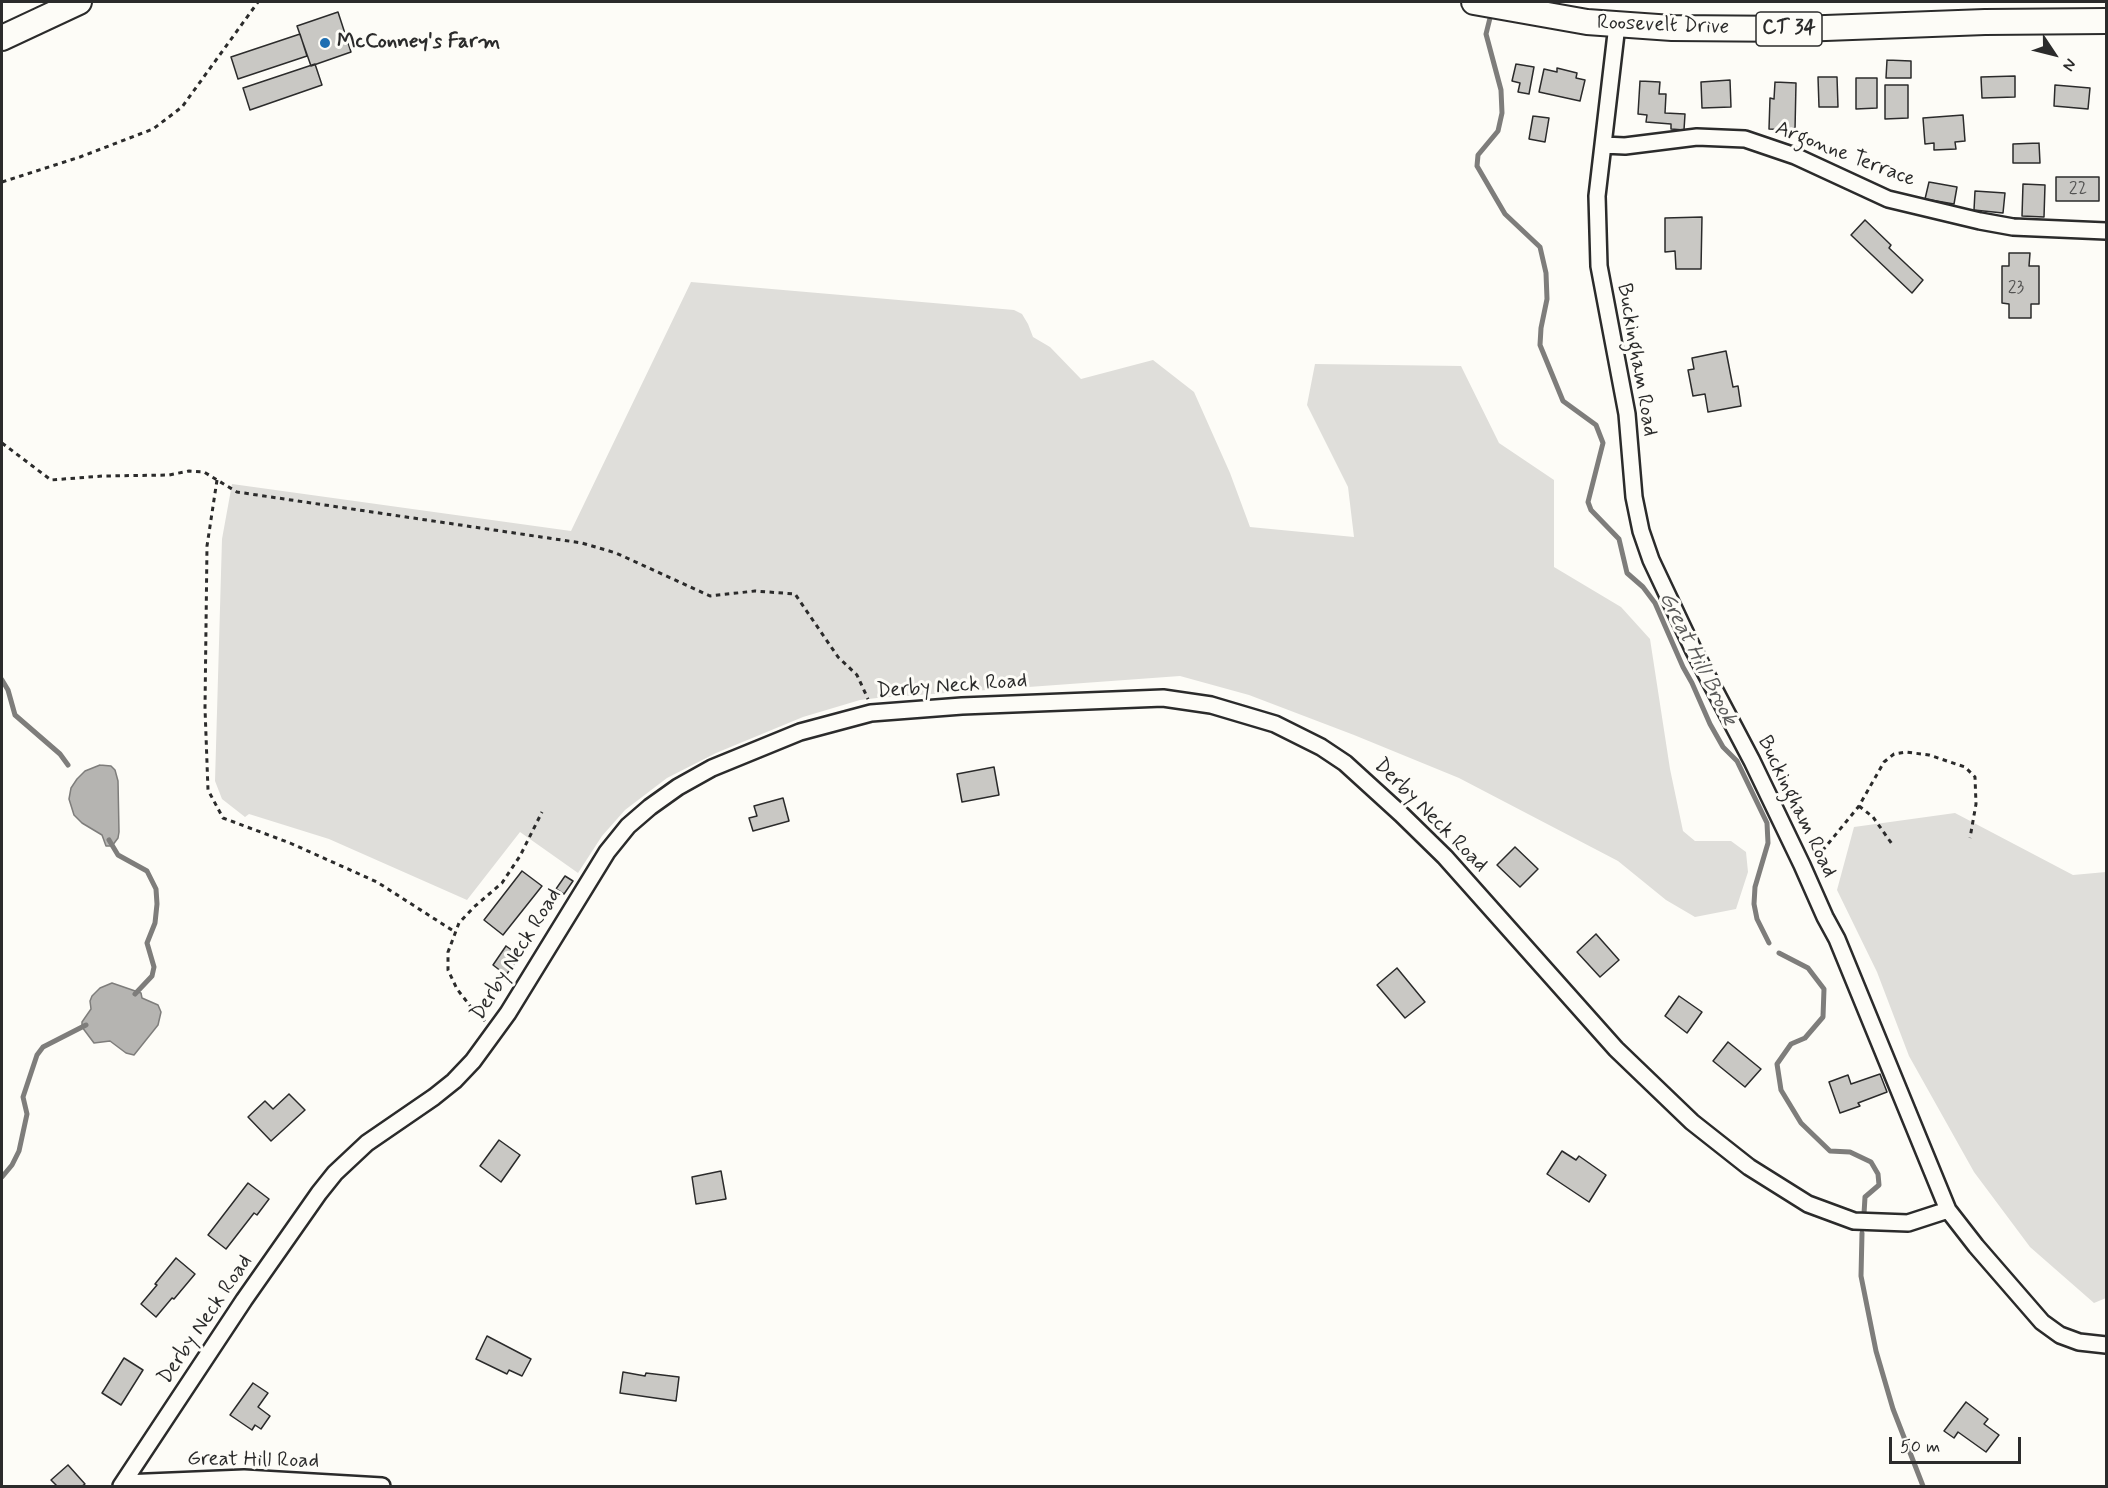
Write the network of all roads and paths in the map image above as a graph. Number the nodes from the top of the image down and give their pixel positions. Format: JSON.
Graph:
{"nodes":[{"id":1,"x":79,"y":2,"type":"edge"},
{"id":2,"x":258,"y":2,"type":"edge"},
{"id":3,"x":1474,"y":2,"type":"edge"},
{"id":4,"x":2106,"y":21,"type":"edge"},
{"id":5,"x":1617,"y":25,"type":"junction"},
{"id":6,"x":2,"y":38,"type":"edge"},
{"id":7,"x":1603,"y":145,"type":"junction"},
{"id":8,"x":2,"y":182,"type":"edge"},
{"id":9,"x":2106,"y":231,"type":"edge"},
{"id":10,"x":2,"y":442,"type":"edge"},
{"id":11,"x":218,"y":480,"type":"junction"},
{"id":12,"x":871,"y":713,"type":"junction"},
{"id":13,"x":1859,"y":806,"type":"junction"},
{"id":14,"x":542,"y":812,"type":"dead end"},
{"id":15,"x":1970,"y":838,"type":"dead end"},
{"id":16,"x":1892,"y":844,"type":"dead end"},
{"id":17,"x":1802,"y":865,"type":"junction"},
{"id":18,"x":455,"y":932,"type":"junction"},
{"id":19,"x":496,"y":1030,"type":"junction"},
{"id":20,"x":1948,"y":1210,"type":"junction"},
{"id":21,"x":2106,"y":1345,"type":"edge"},
{"id":22,"x":122,"y":1485,"type":"edge"},
{"id":23,"x":382,"y":1486,"type":"edge"}],
"edges":[{"from":1,"to":6,"type":"main road"},
{"from":2,"to":8,"type":"path"},
{"from":3,"to":5,"type":"main road","name":"Roosevelt Drive","number":"CT 34"},
{"from":4,"to":5,"type":"main road","name":"Roosevelt Drive","number":"CT 34"},
{"from":5,"to":7,"type":"street","name":"Buckingham Road"},
{"from":7,"to":9,"type":"street","name":"Argonne Terrace"},
{"from":7,"to":17,"type":"street","name":"Buckingham Road"},
{"from":10,"to":11,"type":"path"},
{"from":11,"to":12,"type":"path"},
{"from":11,"to":18,"type":"path"},
{"from":12,"to":19,"type":"street","name":"Derby Neck Road"},
{"from":12,"to":20,"type":"street","name":"Derby Neck Road"},
{"from":13,"to":15,"type":"path"},
{"from":13,"to":16,"type":"path"},
{"from":13,"to":17,"type":"path"},
{"from":14,"to":18,"type":"path"},
{"from":17,"to":20,"type":"street","name":"Buckingham Road"},
{"from":18,"to":19,"type":"path"},
{"from":19,"to":22,"type":"street","name":"Derby Neck Road"},
{"from":20,"to":21,"type":"street","name":"Buckingham Road"},
{"from":22,"to":23,"type":"street","name":"Great Hill Road"}]}
